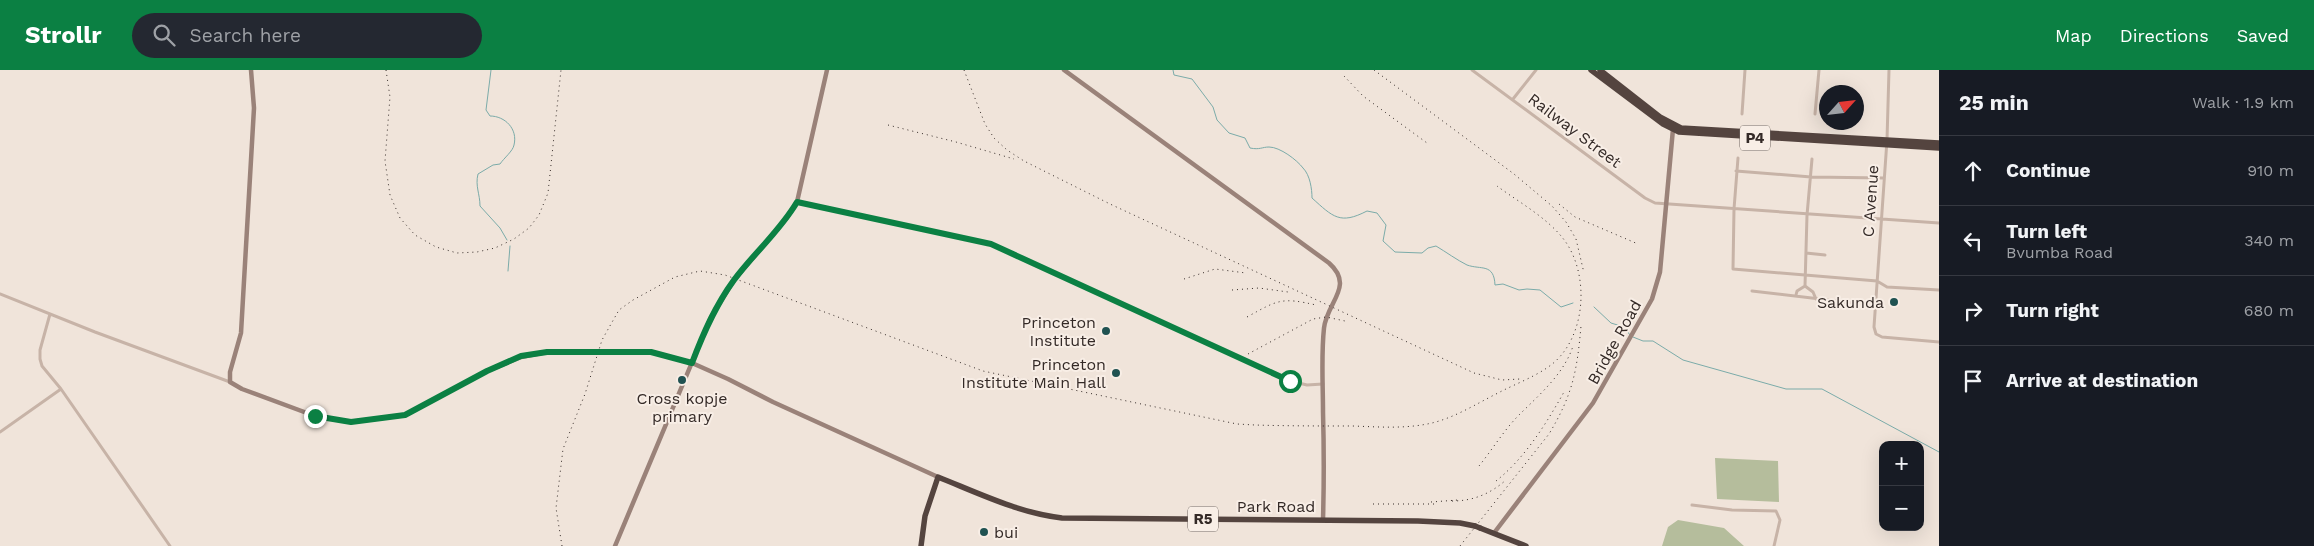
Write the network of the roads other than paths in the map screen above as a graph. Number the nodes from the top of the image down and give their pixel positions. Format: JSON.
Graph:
{"nodes":[{"id":1,"x":251,"y":70,"type":"edge"},
{"id":2,"x":827,"y":70,"type":"edge"},
{"id":3,"x":1064,"y":70,"type":"edge"},
{"id":4,"x":1472,"y":70,"type":"edge"},
{"id":5,"x":1536,"y":70,"type":"edge"},
{"id":6,"x":1591,"y":70,"type":"edge"},
{"id":7,"x":1600,"y":70,"type":"edge"},
{"id":8,"x":1745,"y":70,"type":"edge"},
{"id":9,"x":1819,"y":70,"type":"edge"},
{"id":10,"x":1889,"y":70,"type":"edge"},
{"id":11,"x":1513,"y":100,"type":"junction"},
{"id":12,"x":1742,"y":114,"type":"dead end"},
{"id":13,"x":1815,"y":114,"type":"dead end"},
{"id":14,"x":1673,"y":129,"type":"junction"},
{"id":15,"x":1887,"y":143,"type":"junction"},
{"id":16,"x":1939,"y":143,"type":"edge"},
{"id":17,"x":1939,"y":148,"type":"edge"},
{"id":18,"x":1738,"y":158,"type":"dead end"},
{"id":19,"x":1812,"y":159,"type":"dead end"},
{"id":20,"x":1736,"y":171,"type":"junction"},
{"id":21,"x":1811,"y":177,"type":"junction"},
{"id":22,"x":1884,"y":178,"type":"junction"},
{"id":23,"x":797,"y":202,"type":"junction"},
{"id":24,"x":1665,"y":205,"type":"junction"},
{"id":25,"x":1734,"y":209,"type":"junction"},
{"id":26,"x":1807,"y":215,"type":"junction"},
{"id":27,"x":1881,"y":220,"type":"junction"},
{"id":28,"x":1939,"y":223,"type":"edge"},
{"id":29,"x":1806,"y":253,"type":"junction"},
{"id":30,"x":1825,"y":255,"type":"dead end"},
{"id":31,"x":1806,"y":276,"type":"junction"},
{"id":32,"x":1877,"y":281,"type":"junction"},
{"id":33,"x":1805,"y":286,"type":"junction"},
{"id":34,"x":1939,"y":290,"type":"edge"},
{"id":35,"x":1752,"y":291,"type":"dead end"},
{"id":36,"x":0,"y":294,"type":"edge"},
{"id":37,"x":1796,"y":295,"type":"junction"},
{"id":38,"x":1816,"y":298,"type":"junction"},
{"id":39,"x":1854,"y":303,"type":"dead end"},
{"id":40,"x":50,"y":314,"type":"junction"},
{"id":41,"x":1939,"y":342,"type":"edge"},
{"id":42,"x":692,"y":363,"type":"junction"},
{"id":43,"x":230,"y":382,"type":"junction"},
{"id":44,"x":1323,"y":384,"type":"junction"},
{"id":45,"x":61,"y":389,"type":"junction"},
{"id":46,"x":0,"y":432,"type":"edge"},
{"id":47,"x":938,"y":477,"type":"junction"},
{"id":48,"x":1692,"y":505,"type":"dead end"},
{"id":49,"x":1323,"y":520,"type":"junction"},
{"id":50,"x":1494,"y":533,"type":"junction"},
{"id":51,"x":170,"y":546,"type":"edge"},
{"id":52,"x":615,"y":546,"type":"edge"},
{"id":53,"x":921,"y":546,"type":"edge"},
{"id":54,"x":1526,"y":546,"type":"edge"},
{"id":55,"x":1774,"y":546,"type":"edge"}],
"edges":[{"from":1,"to":43,"type":"street"},
{"from":2,"to":23,"type":"street"},
{"from":3,"to":44,"type":"street"},
{"from":4,"to":11,"type":"street","name":"Railway Street"},
{"from":5,"to":11,"type":"street"},
{"from":6,"to":14,"type":"highway","number":"P4"},
{"from":7,"to":15,"type":"highway","number":"P4"},
{"from":8,"to":12,"type":"street"},
{"from":9,"to":13,"type":"street"},
{"from":10,"to":15,"type":"street","name":"C Avenue"},
{"from":11,"to":24,"type":"street","name":"Railway Street"},
{"from":14,"to":15,"type":"highway","number":"P4"},
{"from":14,"to":24,"type":"street","name":"Bridge Road"},
{"from":15,"to":16,"type":"highway","number":"P4"},
{"from":15,"to":17,"type":"highway","number":"P4"},
{"from":15,"to":22,"type":"street","name":"C Avenue"},
{"from":18,"to":20,"type":"street"},
{"from":19,"to":21,"type":"street"},
{"from":20,"to":21,"type":"street"},
{"from":20,"to":25,"type":"street"},
{"from":21,"to":22,"type":"street"},
{"from":21,"to":26,"type":"street"},
{"from":22,"to":27,"type":"street","name":"C Avenue"},
{"from":23,"to":42,"type":"street"},
{"from":23,"to":44,"type":"street"},
{"from":24,"to":25,"type":"street","name":"Railway Street"},
{"from":24,"to":50,"type":"street","name":"Bridge Road"},
{"from":25,"to":26,"type":"street","name":"Railway Street"},
{"from":25,"to":31,"type":"street"},
{"from":26,"to":27,"type":"street","name":"Railway Street"},
{"from":26,"to":29,"type":"street"},
{"from":27,"to":28,"type":"street","name":"Railway Street"},
{"from":27,"to":32,"type":"street","name":"C Avenue"},
{"from":29,"to":30,"type":"street"},
{"from":29,"to":31,"type":"street"},
{"from":31,"to":32,"type":"street"},
{"from":31,"to":33,"type":"street"},
{"from":32,"to":34,"type":"street"},
{"from":32,"to":41,"type":"street","name":"C Avenue"},
{"from":33,"to":37,"type":"street"},
{"from":33,"to":38,"type":"street"},
{"from":35,"to":37,"type":"street"},
{"from":36,"to":40,"type":"street"},
{"from":37,"to":38,"type":"street"},
{"from":38,"to":39,"type":"street"},
{"from":40,"to":43,"type":"street"},
{"from":40,"to":45,"type":"street"},
{"from":42,"to":43,"type":"street"},
{"from":42,"to":47,"type":"street"},
{"from":42,"to":52,"type":"street"},
{"from":44,"to":49,"type":"street"},
{"from":45,"to":46,"type":"street"},
{"from":45,"to":51,"type":"street"},
{"from":47,"to":49,"type":"highway","name":"Park Road","number":"R5"},
{"from":47,"to":53,"type":"highway"},
{"from":48,"to":55,"type":"street"},
{"from":49,"to":50,"type":"highway","name":"Park Road","number":"R5"},
{"from":50,"to":54,"type":"highway","name":"Park Road","number":"R5"}]}
